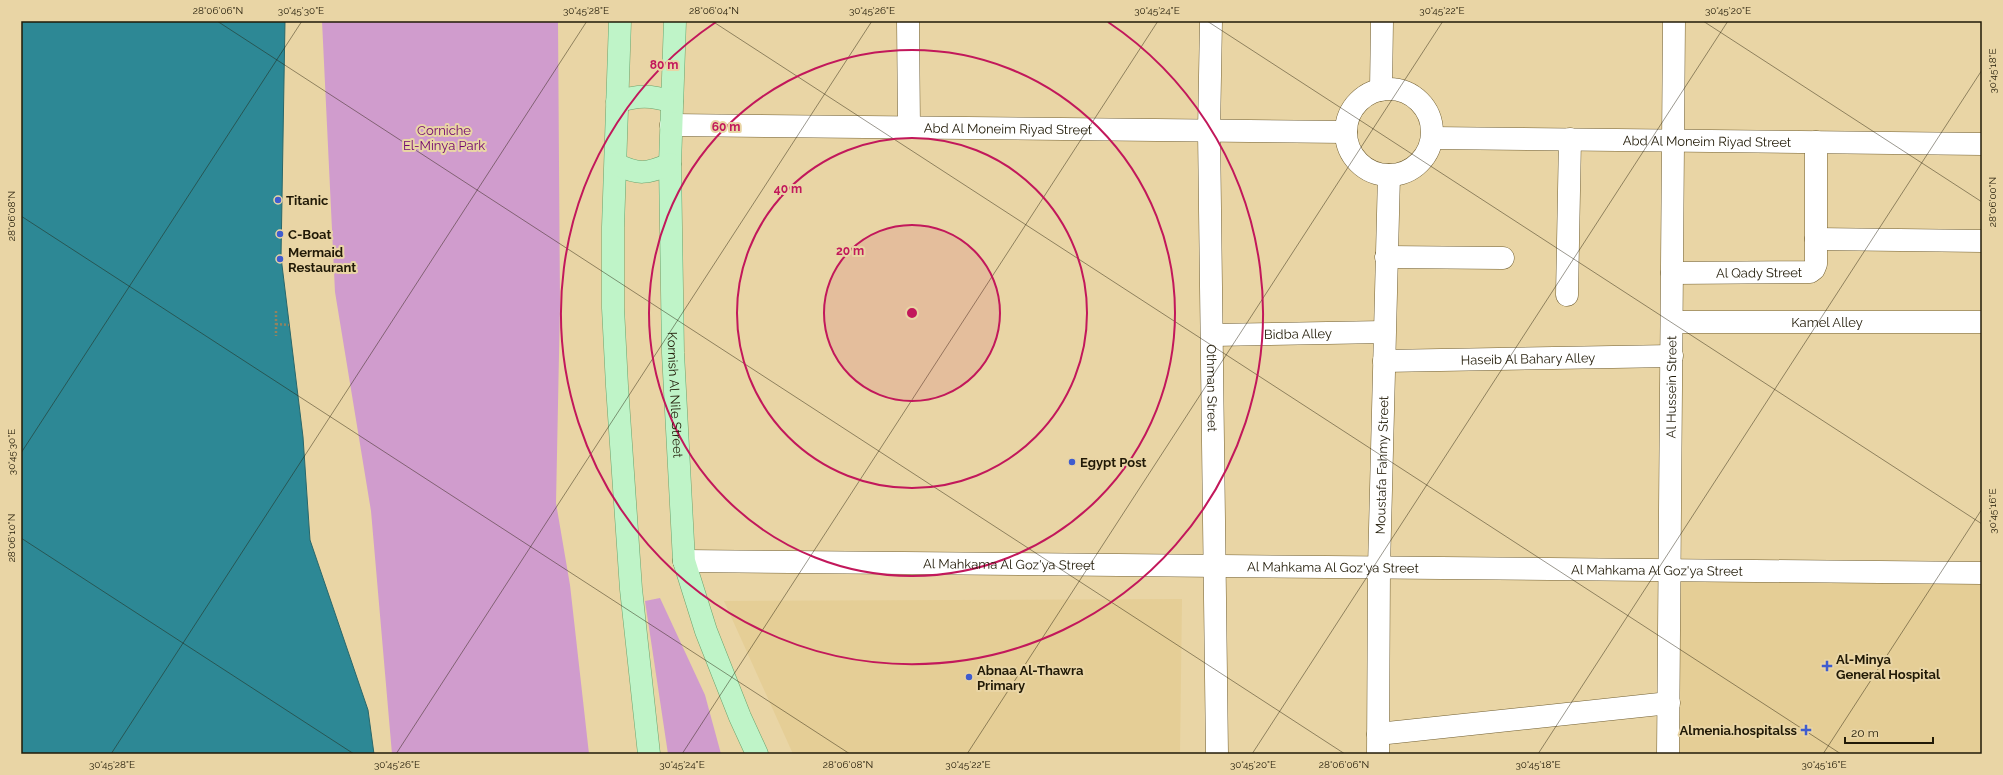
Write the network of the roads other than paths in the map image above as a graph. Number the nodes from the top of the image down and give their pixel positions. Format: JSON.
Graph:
{"nodes":[{"id":1,"x":620,"y":21,"type":"edge"},
{"id":2,"x":675,"y":21,"type":"edge"},
{"id":3,"x":908,"y":21,"type":"edge"},
{"id":4,"x":1211,"y":21,"type":"edge"},
{"id":5,"x":1382,"y":21,"type":"edge"},
{"id":6,"x":1674,"y":21,"type":"edge"},
{"id":7,"x":1381,"y":90,"type":"junction"},
{"id":8,"x":617,"y":102,"type":"junction"},
{"id":9,"x":672,"y":102,"type":"junction"},
{"id":10,"x":671,"y":125,"type":"junction"},
{"id":11,"x":909,"y":127,"type":"junction"},
{"id":12,"x":1210,"y":131,"type":"junction"},
{"id":13,"x":1346,"y":132,"type":"junction"},
{"id":14,"x":1432,"y":138,"type":"junction"},
{"id":15,"x":1570,"y":139,"type":"junction"},
{"id":16,"x":1673,"y":141,"type":"junction"},
{"id":17,"x":1816,"y":142,"type":"junction"},
{"id":18,"x":1982,"y":144,"type":"edge"},
{"id":19,"x":616,"y":164,"type":"junction"},
{"id":20,"x":670,"y":164,"type":"junction"},
{"id":21,"x":1389,"y":175,"type":"junction"},
{"id":22,"x":1816,"y":239,"type":"junction"},
{"id":23,"x":1982,"y":241,"type":"edge"},
{"id":24,"x":1386,"y":257,"type":"junction"},
{"id":25,"x":1503,"y":258,"type":"dead end"},
{"id":26,"x":1672,"y":273,"type":"junction"},
{"id":27,"x":1567,"y":296,"type":"dead end"},
{"id":28,"x":1672,"y":322,"type":"junction"},
{"id":29,"x":1982,"y":322,"type":"edge"},
{"id":30,"x":1384,"y":332,"type":"junction"},
{"id":31,"x":1212,"y":335,"type":"junction"},
{"id":32,"x":1672,"y":356,"type":"junction"},
{"id":33,"x":1384,"y":360,"type":"junction"},
{"id":34,"x":684,"y":561,"type":"junction"},
{"id":35,"x":1214,"y":566,"type":"junction"},
{"id":36,"x":1379,"y":568,"type":"junction"},
{"id":37,"x":1670,"y":570,"type":"junction"},
{"id":38,"x":1982,"y":573,"type":"edge"},
{"id":39,"x":1669,"y":703,"type":"junction"},
{"id":40,"x":1378,"y":744,"type":"edge"},
{"id":41,"x":649,"y":754,"type":"edge"},
{"id":42,"x":757,"y":754,"type":"edge"},
{"id":43,"x":1217,"y":754,"type":"edge"},
{"id":44,"x":1668,"y":754,"type":"edge"}],
"edges":[{"from":1,"to":8,"type":"main road"},
{"from":2,"to":9,"type":"main road","name":"Kornish Al Nile Street"},
{"from":3,"to":11,"type":"street"},
{"from":4,"to":12,"type":"street","name":"Othman Street"},
{"from":5,"to":7,"type":"street"},
{"from":6,"to":16,"type":"street","name":"Al Hussein Street"},
{"from":7,"to":13,"type":"street"},
{"from":7,"to":14,"type":"street"},
{"from":8,"to":9,"type":"main road"},
{"from":8,"to":19,"type":"main road"},
{"from":9,"to":10,"type":"main road","name":"Kornish Al Nile Street"},
{"from":10,"to":11,"type":"street","name":"Abd Al Moneim Riyad Street"},
{"from":10,"to":20,"type":"main road","name":"Kornish Al Nile Street"},
{"from":11,"to":12,"type":"street","name":"Abd Al Moneim Riyad Street"},
{"from":12,"to":13,"type":"street","name":"Abd Al Moneim Riyad Street"},
{"from":12,"to":31,"type":"street","name":"Othman Street"},
{"from":13,"to":21,"type":"street"},
{"from":14,"to":15,"type":"street","name":"Abd Al Moneim Riyad Street"},
{"from":14,"to":21,"type":"street"},
{"from":15,"to":16,"type":"street","name":"Abd Al Moneim Riyad Street"},
{"from":15,"to":27,"type":"street"},
{"from":16,"to":17,"type":"street","name":"Abd Al Moneim Riyad Street"},
{"from":16,"to":26,"type":"street","name":"Al Hussein Street"},
{"from":17,"to":18,"type":"street","name":"Abd Al Moneim Riyad Street"},
{"from":17,"to":22,"type":"street","name":"Al Qady Street"},
{"from":19,"to":20,"type":"main road"},
{"from":19,"to":41,"type":"main road"},
{"from":20,"to":34,"type":"main road","name":"Kornish Al Nile Street"},
{"from":21,"to":24,"type":"street","name":"Moustafa Fahmy Street"},
{"from":22,"to":23,"type":"street"},
{"from":22,"to":26,"type":"street","name":"Al Qady Street"},
{"from":24,"to":25,"type":"street"},
{"from":24,"to":30,"type":"street","name":"Moustafa Fahmy Street"},
{"from":26,"to":28,"type":"street","name":"Al Hussein Street"},
{"from":28,"to":29,"type":"street","name":"Kamel Alley"},
{"from":28,"to":32,"type":"street","name":"Al Hussein Street"},
{"from":30,"to":31,"type":"street","name":"Bidba Alley"},
{"from":30,"to":33,"type":"street","name":"Moustafa Fahmy Street"},
{"from":31,"to":35,"type":"street","name":"Othman Street"},
{"from":32,"to":33,"type":"street","name":"Haseib Al Bahary Alley"},
{"from":32,"to":37,"type":"street","name":"Al Hussein Street"},
{"from":33,"to":36,"type":"street","name":"Moustafa Fahmy Street"},
{"from":34,"to":35,"type":"street","name":"Al Mahkama Al Goz'ya Street"},
{"from":34,"to":42,"type":"main road","name":"Kornish Al Nile Street"},
{"from":35,"to":36,"type":"street","name":"Al Mahkama Al Goz'ya Street"},
{"from":35,"to":43,"type":"street","name":"Othman Street"},
{"from":36,"to":37,"type":"street","name":"Al Mahkama Al Goz'ya Street"},
{"from":36,"to":40,"type":"street","name":"Moustafa Fahmy Street"},
{"from":37,"to":38,"type":"street","name":"Al Mahkama Al Goz'ya Street"},
{"from":37,"to":39,"type":"street","name":"Al Hussein Street"},
{"from":39,"to":40,"type":"street"},
{"from":39,"to":44,"type":"street","name":"Al Hussein Street"}]}
